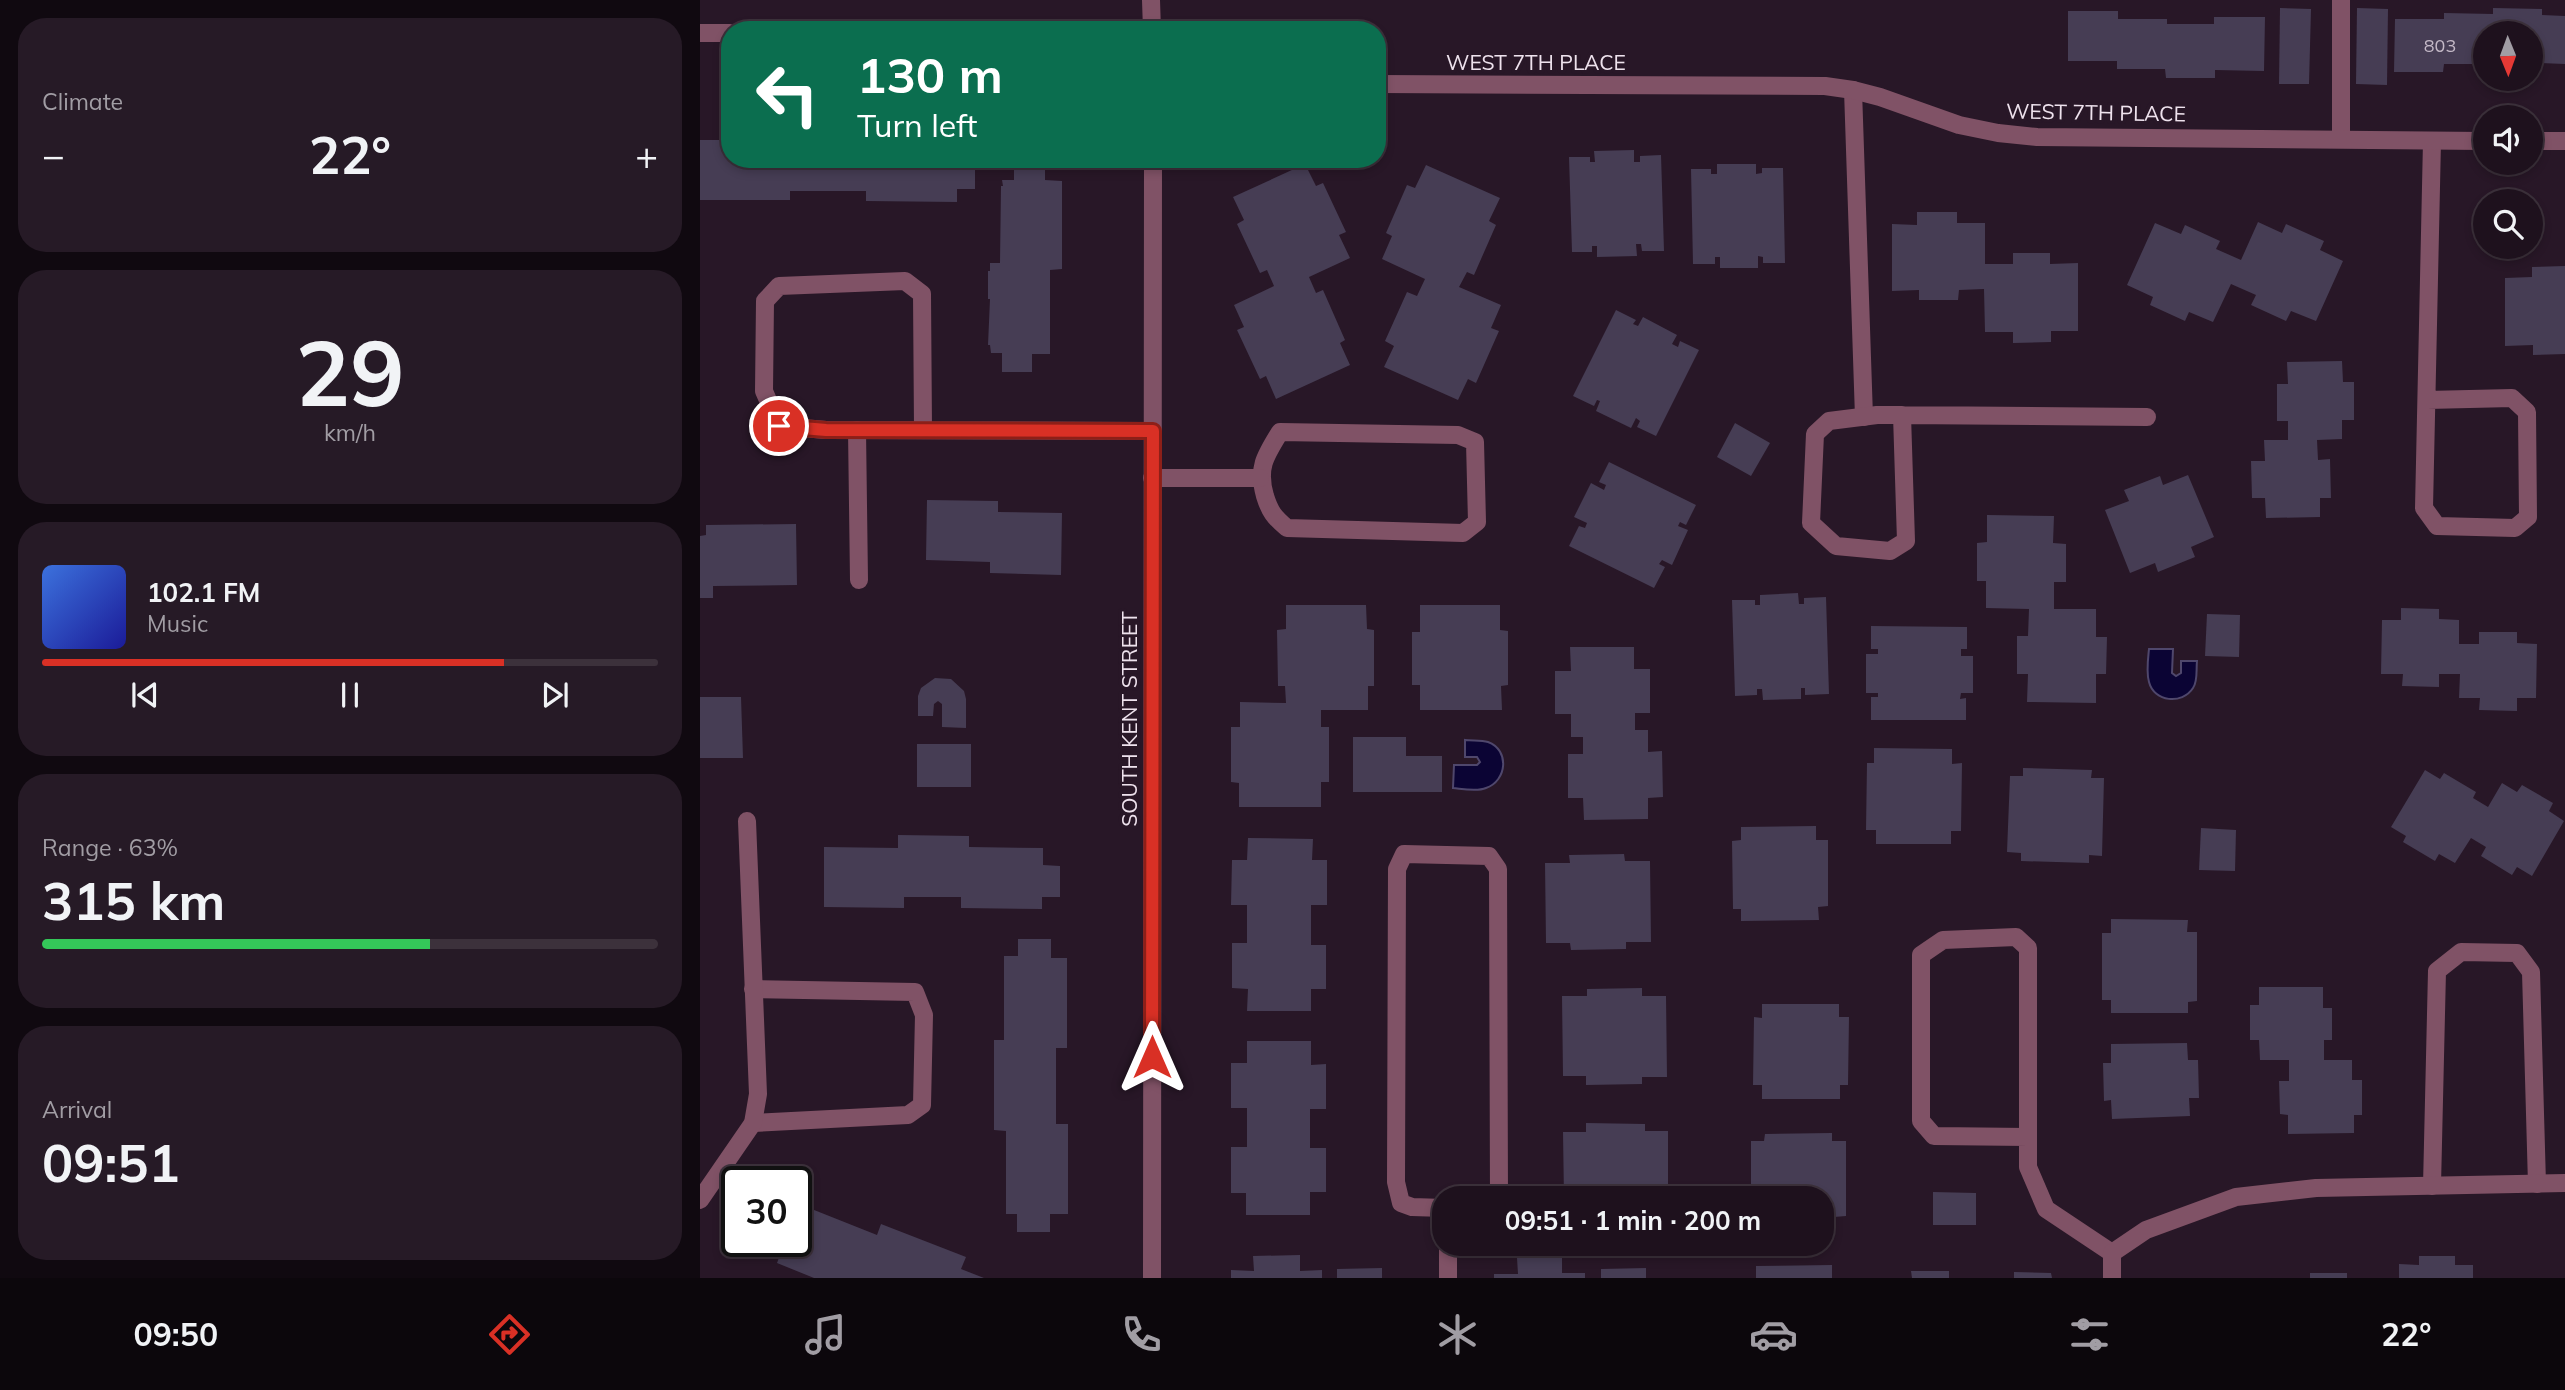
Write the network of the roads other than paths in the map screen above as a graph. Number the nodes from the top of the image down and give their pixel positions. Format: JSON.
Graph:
{"nodes":[{"id":1,"x":1151,"y":0,"type":"edge"},
{"id":2,"x":2341,"y":0,"type":"edge"},
{"id":3,"x":1152,"y":21,"type":"edge"},
{"id":4,"x":700,"y":33,"type":"edge"},
{"id":5,"x":721,"y":33,"type":"edge"},
{"id":6,"x":1386,"y":84,"type":"edge"},
{"id":7,"x":1853,"y":90,"type":"junction"},
{"id":8,"x":2341,"y":138,"type":"junction"},
{"id":9,"x":2432,"y":141,"type":"junction"},
{"id":10,"x":2473,"y":141,"type":"edge"},
{"id":11,"x":2543,"y":141,"type":"edge"},
{"id":12,"x":2565,"y":141,"type":"edge"},
{"id":13,"x":1153,"y":168,"type":"edge"},
{"id":14,"x":2427,"y":400,"type":"junction"},
{"id":15,"x":1902,"y":415,"type":"junction"},
{"id":16,"x":1864,"y":417,"type":"junction"},
{"id":17,"x":2147,"y":417,"type":"dead end"},
{"id":18,"x":923,"y":429,"type":"junction"},
{"id":19,"x":857,"y":430,"type":"junction"},
{"id":20,"x":1153,"y":431,"type":"junction"},
{"id":21,"x":1152,"y":478,"type":"junction"},
{"id":22,"x":1260,"y":478,"type":"junction"},
{"id":23,"x":859,"y":580,"type":"dead end"},
{"id":24,"x":747,"y":821,"type":"dead end"},
{"id":25,"x":754,"y":989,"type":"junction"},
{"id":26,"x":754,"y":1123,"type":"junction"},
{"id":27,"x":2028,"y":1137,"type":"junction"},
{"id":28,"x":2537,"y":1184,"type":"junction"},
{"id":29,"x":2565,"y":1184,"type":"edge"},
{"id":30,"x":1499,"y":1186,"type":"edge"},
{"id":31,"x":2432,"y":1186,"type":"junction"},
{"id":32,"x":700,"y":1200,"type":"edge"},
{"id":33,"x":1432,"y":1208,"type":"edge"},
{"id":34,"x":2112,"y":1253,"type":"junction"},
{"id":35,"x":1448,"y":1256,"type":"edge"},
{"id":36,"x":1152,"y":1278,"type":"edge"},
{"id":37,"x":1448,"y":1278,"type":"edge"},
{"id":38,"x":2112,"y":1278,"type":"edge"}],
"edges":[{"from":1,"to":3,"type":"street"},
{"from":2,"to":8,"type":"street"},
{"from":4,"to":5,"type":"street"},
{"from":6,"to":7,"type":"street","name":"WEST 7TH PLACE"},
{"from":7,"to":8,"type":"street","name":"WEST 7TH PLACE"},
{"from":7,"to":16,"type":"street"},
{"from":8,"to":9,"type":"street","name":"WEST 7TH PLACE"},
{"from":9,"to":10,"type":"street","name":"WEST 7TH PLACE"},
{"from":9,"to":14,"type":"street"},
{"from":11,"to":12,"type":"street"},
{"from":13,"to":20,"type":"street","name":"SOUTH KENT STREET"},
{"from":14,"to":14,"type":"street"},
{"from":15,"to":16,"type":"street"},
{"from":15,"to":16,"type":"street"},
{"from":15,"to":17,"type":"street"},
{"from":18,"to":19,"type":"street"},
{"from":18,"to":19,"type":"street"},
{"from":18,"to":20,"type":"street"},
{"from":19,"to":23,"type":"street"},
{"from":20,"to":21,"type":"street","name":"SOUTH KENT STREET"},
{"from":21,"to":22,"type":"street"},
{"from":21,"to":36,"type":"street","name":"SOUTH KENT STREET"},
{"from":22,"to":22,"type":"street"},
{"from":24,"to":25,"type":"street"},
{"from":25,"to":26,"type":"street"},
{"from":25,"to":26,"type":"street"},
{"from":26,"to":32,"type":"street"},
{"from":27,"to":27,"type":"street"},
{"from":27,"to":34,"type":"street"},
{"from":28,"to":29,"type":"street"},
{"from":28,"to":31,"type":"street"},
{"from":28,"to":31,"type":"street"},
{"from":30,"to":33,"type":"street"},
{"from":31,"to":34,"type":"street"},
{"from":34,"to":38,"type":"street"},
{"from":35,"to":37,"type":"street"}]}
